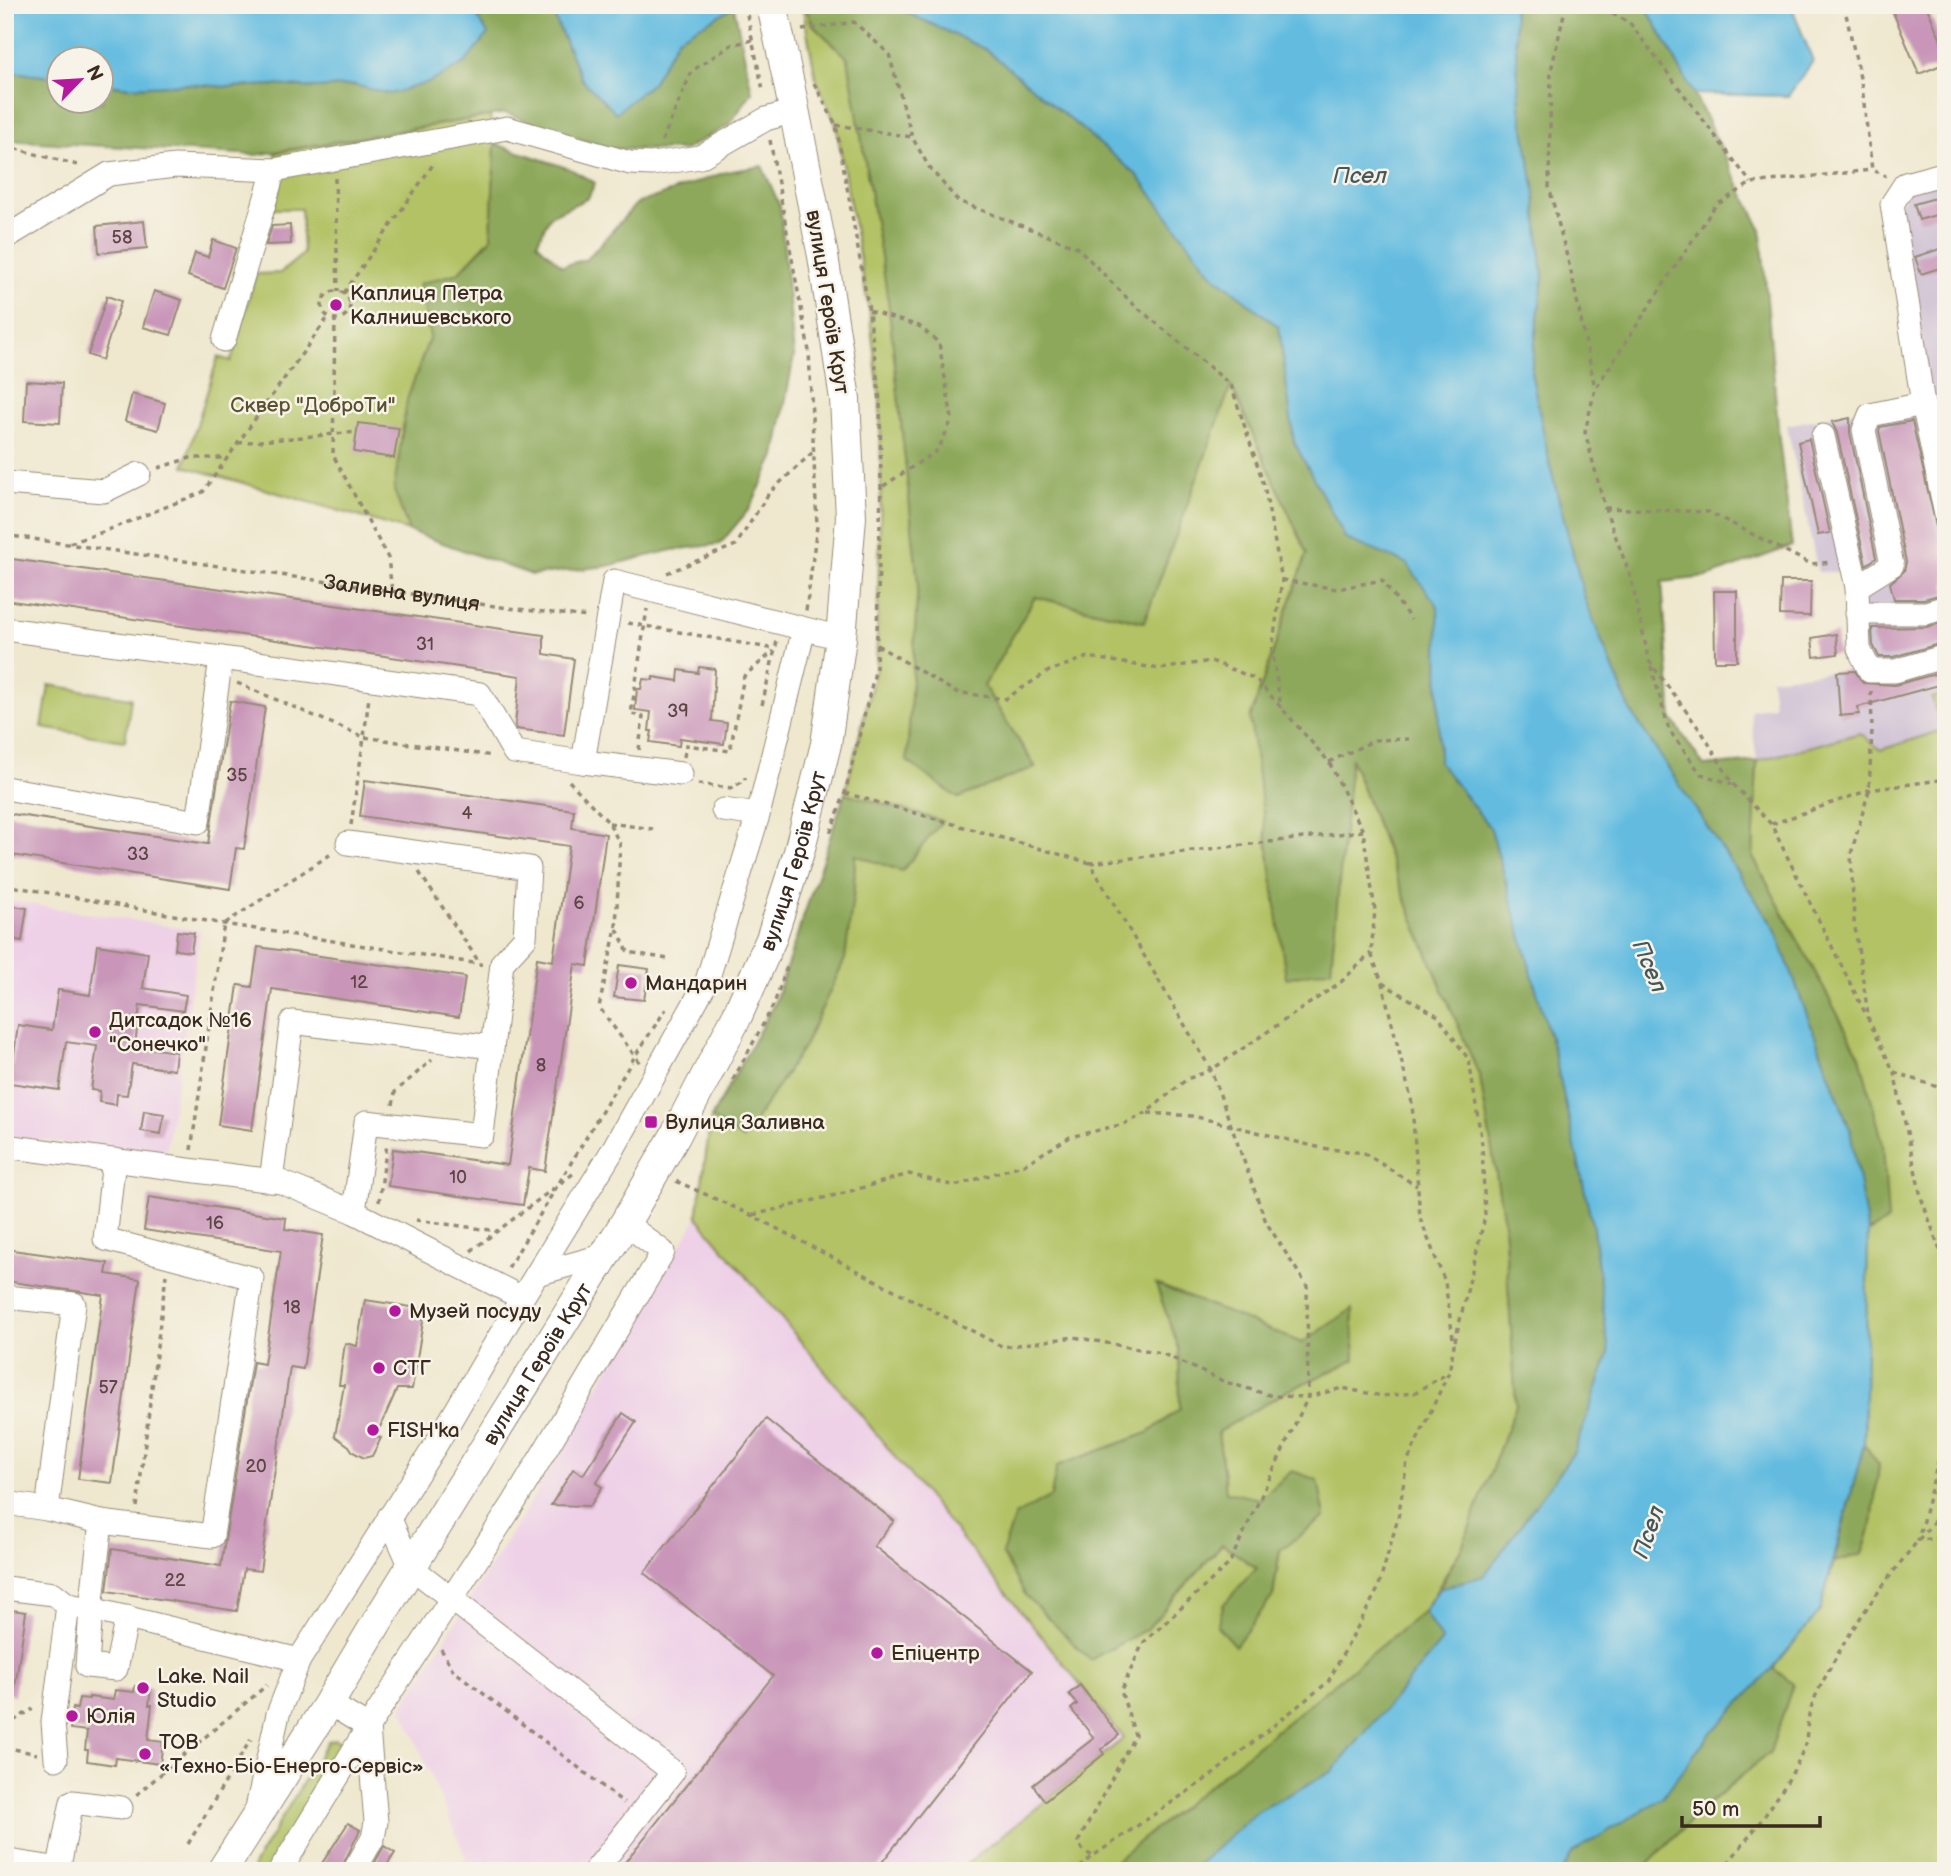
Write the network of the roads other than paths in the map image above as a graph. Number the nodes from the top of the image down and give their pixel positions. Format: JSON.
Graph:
{"nodes":[{"id":1,"x":772,"y":5,"type":"edge"},
{"id":2,"x":785,"y":97,"type":"junction"},
{"id":3,"x":274,"y":170,"type":"junction"},
{"id":4,"x":1946,"y":173,"type":"edge"},
{"id":5,"x":6,"y":240,"type":"edge"},
{"id":6,"x":224,"y":340,"type":"dead end"},
{"id":7,"x":1923,"y":404,"type":"junction"},
{"id":8,"x":1823,"y":436,"type":"dead end"},
{"id":9,"x":139,"y":474,"type":"road end"},
{"id":10,"x":5,"y":483,"type":"edge"},
{"id":11,"x":1946,"y":515,"type":"edge"},
{"id":12,"x":1857,"y":587,"type":"junction"},
{"id":13,"x":1946,"y":607,"type":"edge"},
{"id":14,"x":1857,"y":613,"type":"junction"},
{"id":15,"x":5,"y":629,"type":"edge"},
{"id":16,"x":804,"y":629,"type":"junction"},
{"id":17,"x":841,"y":638,"type":"junction"},
{"id":18,"x":1946,"y":656,"type":"edge"},
{"id":19,"x":220,"y":666,"type":"junction"},
{"id":20,"x":583,"y":762,"type":"junction"},
{"id":21,"x":682,"y":768,"type":"road end"},
{"id":22,"x":5,"y":788,"type":"edge"},
{"id":23,"x":723,"y":810,"type":"dead end"},
{"id":24,"x":758,"y":815,"type":"junction"},
{"id":25,"x":348,"y":843,"type":"road end"},
{"id":26,"x":492,"y":1047,"type":"junction"},
{"id":27,"x":5,"y":1146,"type":"edge"},
{"id":28,"x":114,"y":1160,"type":"junction"},
{"id":29,"x":271,"y":1181,"type":"junction"},
{"id":30,"x":354,"y":1212,"type":"junction"},
{"id":31,"x":625,"y":1223,"type":"junction"},
{"id":32,"x":605,"y":1255,"type":"junction"},
{"id":33,"x":537,"y":1274,"type":"junction"},
{"id":34,"x":5,"y":1297,"type":"edge"},
{"id":35,"x":522,"y":1298,"type":"junction"},
{"id":36,"x":5,"y":1503,"type":"edge"},
{"id":37,"x":47,"y":1509,"type":"junction"},
{"id":38,"x":389,"y":1517,"type":"junction"},
{"id":39,"x":101,"y":1522,"type":"junction"},
{"id":40,"x":411,"y":1567,"type":"junction"},
{"id":41,"x":5,"y":1588,"type":"edge"},
{"id":42,"x":452,"y":1598,"type":"junction"},
{"id":43,"x":68,"y":1605,"type":"junction"},
{"id":44,"x":91,"y":1609,"type":"junction"},
{"id":45,"x":127,"y":1617,"type":"junction"},
{"id":46,"x":299,"y":1660,"type":"junction"},
{"id":47,"x":330,"y":1703,"type":"junction"},
{"id":48,"x":368,"y":1727,"type":"junction"},
{"id":49,"x":56,"y":1759,"type":"dead end"},
{"id":50,"x":121,"y":1808,"type":"road end"},
{"id":51,"x":255,"y":1818,"type":"junction"},
{"id":52,"x":36,"y":1869,"type":"edge"},
{"id":53,"x":222,"y":1871,"type":"edge"},
{"id":54,"x":281,"y":1871,"type":"edge"},
{"id":55,"x":354,"y":1871,"type":"edge"},
{"id":56,"x":595,"y":1871,"type":"edge"}],
"edges":[{"from":1,"to":2,"type":"main road","name":"вулиця Героїв Крут","bridge":true},
{"from":2,"to":3,"type":"street"},
{"from":2,"to":17,"type":"main road","name":"вулиця Героїв Крут"},
{"from":3,"to":5,"type":"street"},
{"from":3,"to":6,"type":"street"},
{"from":4,"to":7,"type":"street"},
{"from":7,"to":11,"type":"street"},
{"from":7,"to":12,"type":"street"},
{"from":8,"to":12,"type":"street"},
{"from":9,"to":10,"type":"street"},
{"from":12,"to":14,"type":"street"},
{"from":13,"to":14,"type":"street"},
{"from":14,"to":18,"type":"street"},
{"from":15,"to":19,"type":"street"},
{"from":16,"to":17,"type":"street"},
{"from":16,"to":20,"type":"street"},
{"from":16,"to":24,"type":"street"},
{"from":17,"to":31,"type":"main road","name":"вулиця Героїв Крут"},
{"from":19,"to":20,"type":"street"},
{"from":19,"to":22,"type":"street"},
{"from":20,"to":21,"type":"street"},
{"from":23,"to":24,"type":"street"},
{"from":24,"to":33,"type":"street"},
{"from":25,"to":26,"type":"street"},
{"from":26,"to":29,"type":"street"},
{"from":26,"to":30,"type":"street"},
{"from":27,"to":28,"type":"street"},
{"from":28,"to":29,"type":"street"},
{"from":28,"to":39,"type":"street"},
{"from":29,"to":30,"type":"street"},
{"from":30,"to":35,"type":"street"},
{"from":31,"to":32,"type":"main road","name":"вулиця Героїв Крут"},
{"from":31,"to":42,"type":"street"},
{"from":32,"to":33,"type":"street"},
{"from":32,"to":40,"type":"main road","name":"вулиця Героїв Крут"},
{"from":33,"to":35,"type":"street"},
{"from":34,"to":37,"type":"street"},
{"from":35,"to":38,"type":"street"},
{"from":36,"to":37,"type":"street"},
{"from":37,"to":39,"type":"street"},
{"from":38,"to":40,"type":"street"},
{"from":38,"to":46,"type":"street"},
{"from":39,"to":44,"type":"street"},
{"from":40,"to":42,"type":"street"},
{"from":40,"to":47,"type":"main road","name":"вулиця Героїв Крут"},
{"from":41,"to":43,"type":"street"},
{"from":42,"to":48,"type":"street"},
{"from":42,"to":56,"type":"street"},
{"from":43,"to":44,"type":"street"},
{"from":43,"to":49,"type":"street"},
{"from":44,"to":45,"type":"street"},
{"from":44,"to":45,"type":"street"},
{"from":45,"to":46,"type":"street"},
{"from":46,"to":51,"type":"street"},
{"from":47,"to":48,"type":"street"},
{"from":47,"to":51,"type":"main road","name":"вулиця Героїв Крут"},
{"from":48,"to":54,"type":"street"},
{"from":48,"to":55,"type":"street"},
{"from":50,"to":52,"type":"street"},
{"from":51,"to":53,"type":"main road","name":"вулиця Героїв Крут"}]}
